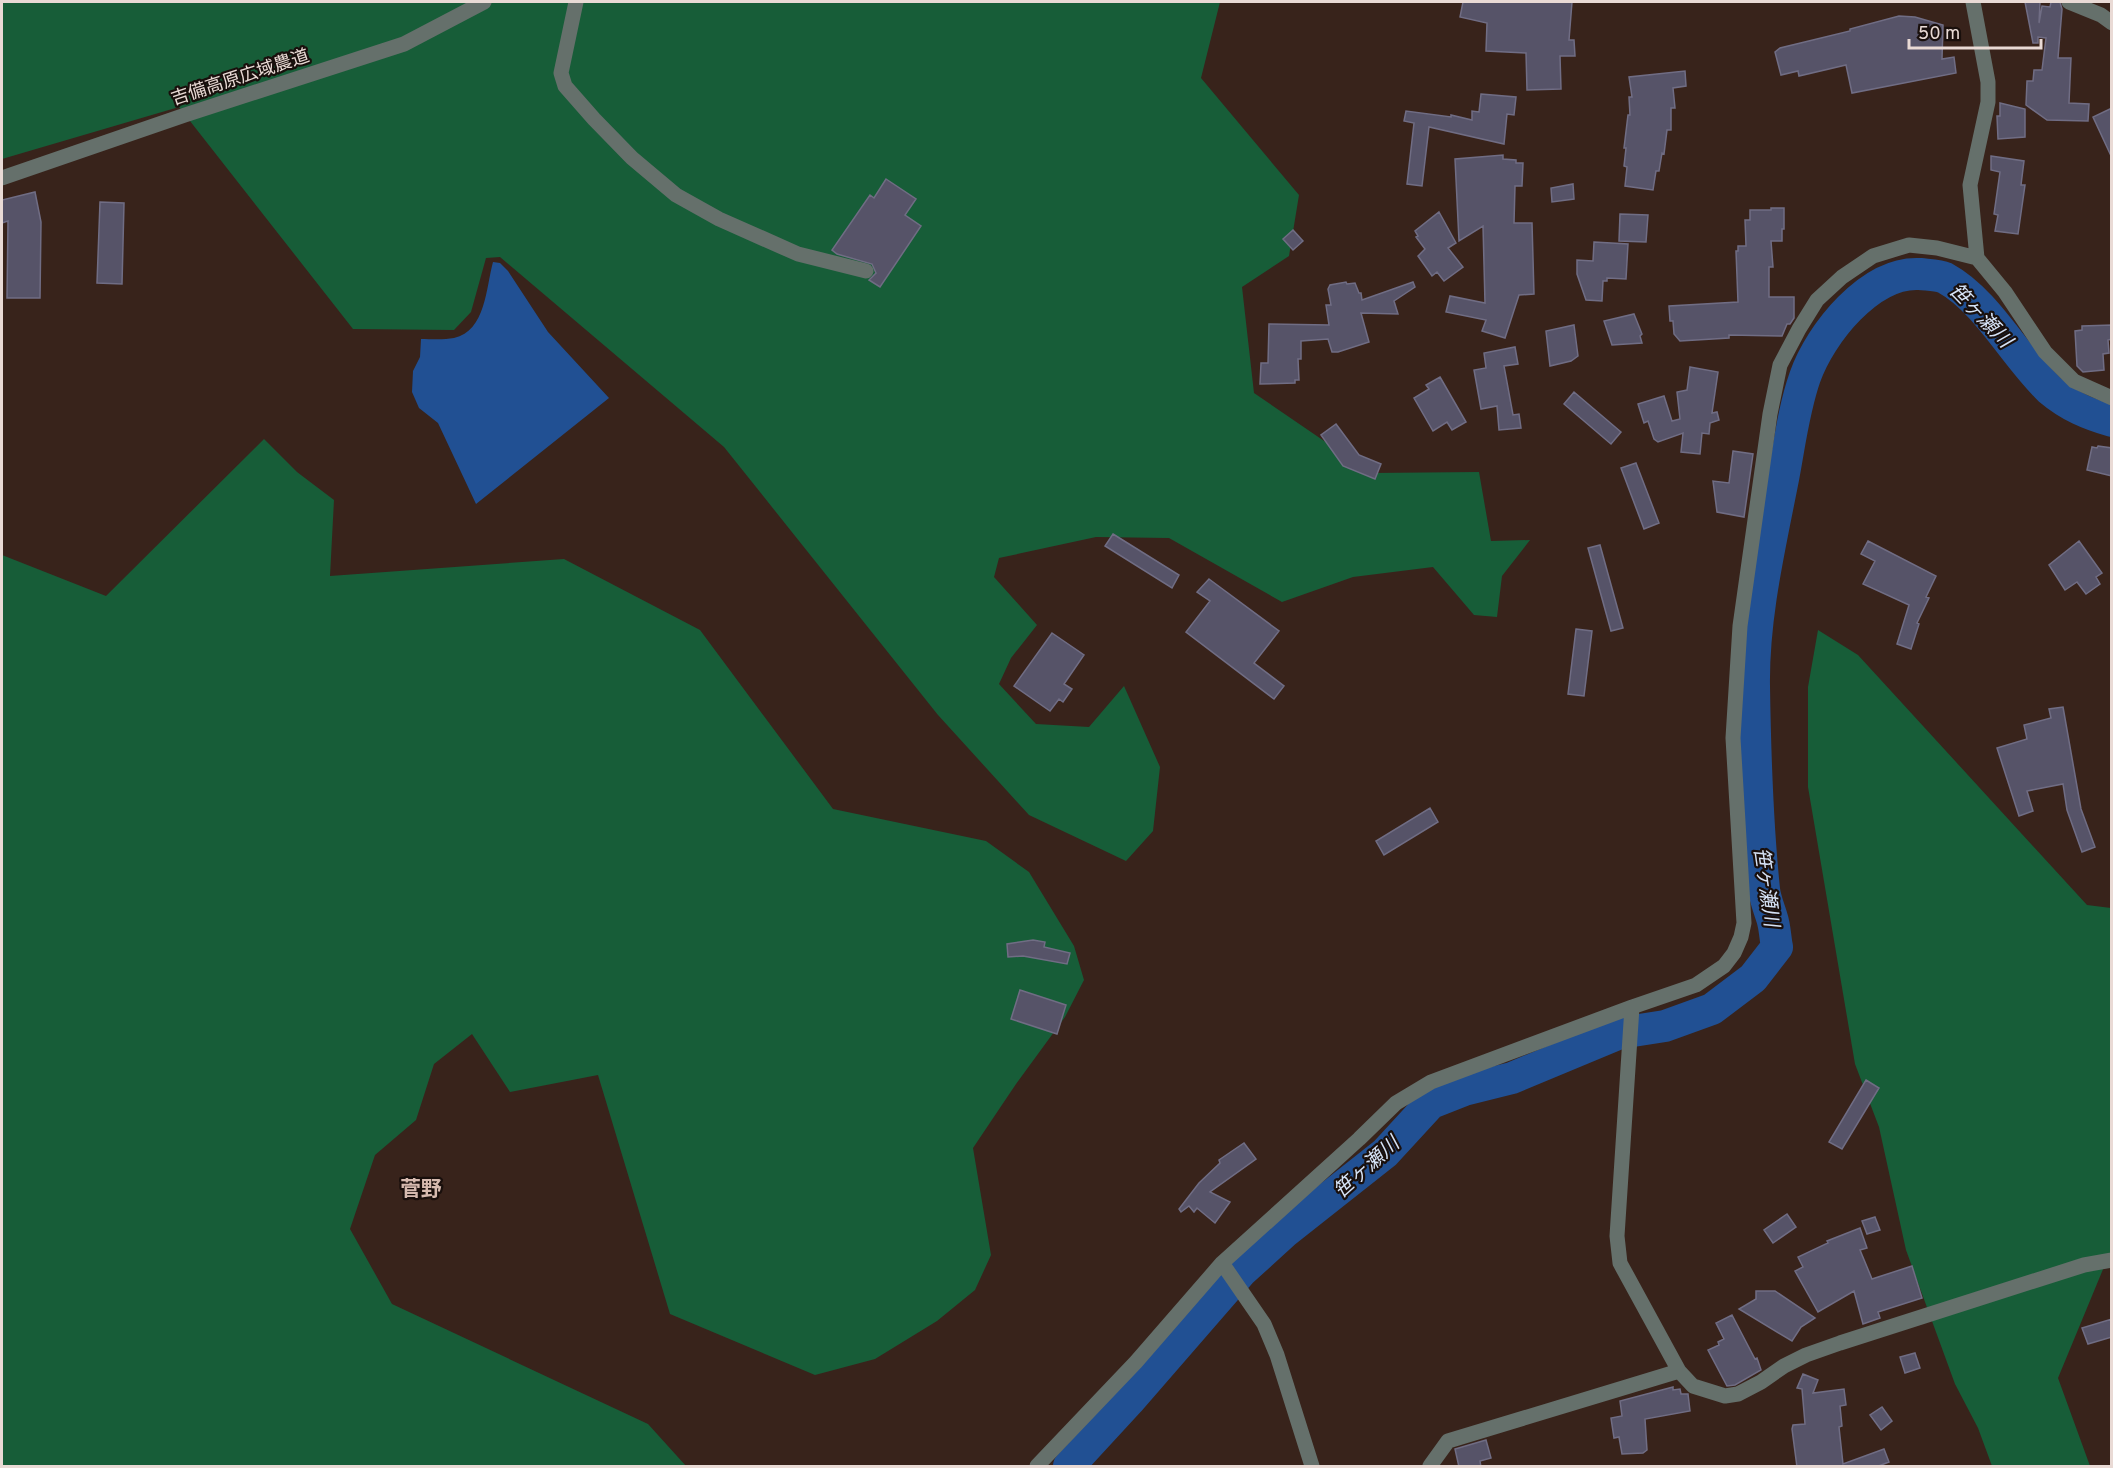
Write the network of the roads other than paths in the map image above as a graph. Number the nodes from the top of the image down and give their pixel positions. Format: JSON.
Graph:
{"nodes":[{"id":1,"x":484,"y":2,"type":"edge"},
{"id":2,"x":576,"y":2,"type":"edge"},
{"id":3,"x":1973,"y":2,"type":"edge"},
{"id":4,"x":2069,"y":2,"type":"edge"},
{"id":5,"x":2112,"y":23,"type":"edge"},
{"id":6,"x":2,"y":178,"type":"edge"},
{"id":7,"x":1977,"y":258,"type":"junction"},
{"id":8,"x":866,"y":271,"type":"dead end"},
{"id":9,"x":2112,"y":398,"type":"edge"},
{"id":10,"x":1632,"y":1013,"type":"junction"},
{"id":11,"x":2112,"y":1260,"type":"edge"},
{"id":12,"x":1225,"y":1268,"type":"junction"},
{"id":13,"x":1679,"y":1371,"type":"junction"},
{"id":14,"x":1037,"y":1467,"type":"edge"},
{"id":15,"x":1312,"y":1467,"type":"edge"},
{"id":16,"x":1430,"y":1467,"type":"edge"}],
"edges":[{"from":1,"to":6,"type":"street","name":"吉備高原広域農道"},
{"from":2,"to":8,"type":"street"},
{"from":3,"to":7,"type":"street"},
{"from":4,"to":5,"type":"street"},
{"from":7,"to":9,"type":"street"},
{"from":7,"to":10,"type":"street"},
{"from":10,"to":12,"type":"street"},
{"from":10,"to":13,"type":"street"},
{"from":11,"to":13,"type":"street"},
{"from":12,"to":14,"type":"street"},
{"from":12,"to":15,"type":"street"},
{"from":13,"to":16,"type":"street"}]}
